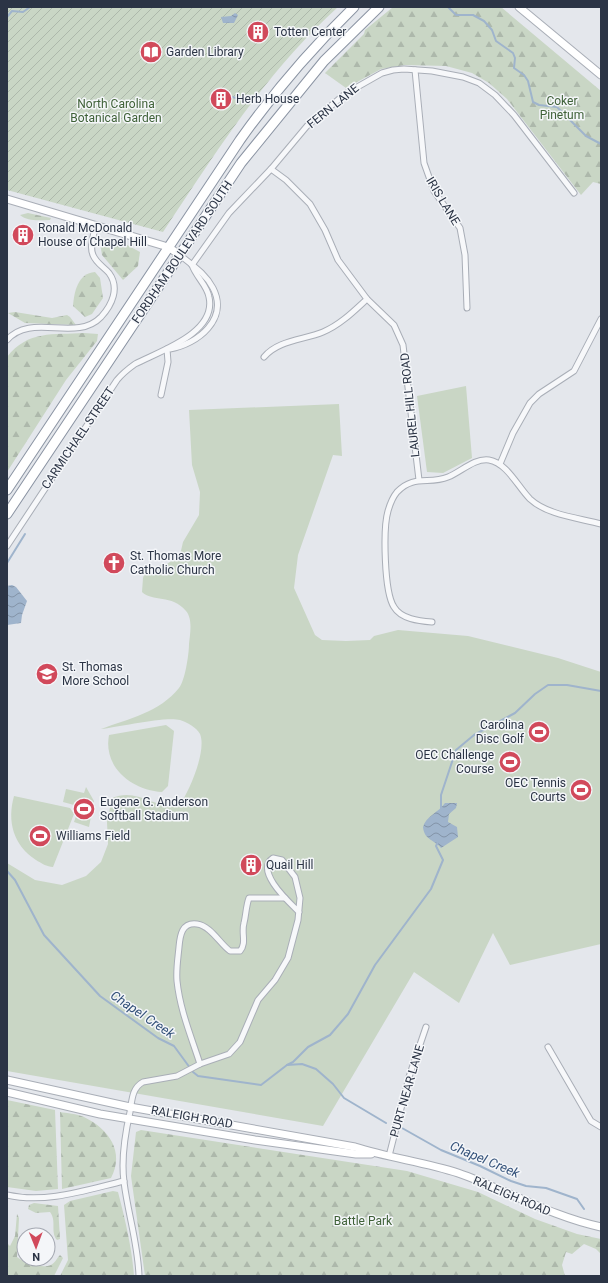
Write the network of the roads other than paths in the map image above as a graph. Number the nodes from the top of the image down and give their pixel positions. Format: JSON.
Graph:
{"nodes":[{"id":1,"x":354,"y":7,"type":"edge"},
{"id":2,"x":378,"y":7,"type":"edge"},
{"id":3,"x":519,"y":7,"type":"edge"},
{"id":4,"x":415,"y":70,"type":"junction"},
{"id":5,"x":601,"y":75,"type":"edge"},
{"id":6,"x":271,"y":169,"type":"junction"},
{"id":7,"x":574,"y":193,"type":"dead end"},
{"id":8,"x":7,"y":199,"type":"edge"},
{"id":9,"x":96,"y":225,"type":"junction"},
{"id":10,"x":168,"y":247,"type":"junction"},
{"id":11,"x":180,"y":255,"type":"junction"},
{"id":12,"x":192,"y":265,"type":"junction"},
{"id":13,"x":367,"y":299,"type":"junction"},
{"id":14,"x":467,"y":308,"type":"dead end"},
{"id":15,"x":601,"y":319,"type":"edge"},
{"id":16,"x":7,"y":340,"type":"edge"},
{"id":17,"x":168,"y":349,"type":"junction"},
{"id":18,"x":264,"y":357,"type":"dead end"},
{"id":19,"x":161,"y":395,"type":"dead end"},
{"id":20,"x":500,"y":464,"type":"junction"},
{"id":21,"x":419,"y":480,"type":"junction"},
{"id":22,"x":7,"y":490,"type":"edge"},
{"id":23,"x":7,"y":514,"type":"edge"},
{"id":24,"x":601,"y":524,"type":"edge"},
{"id":25,"x":7,"y":546,"type":"edge"},
{"id":26,"x":432,"y":622,"type":"dead end"},
{"id":27,"x":284,"y":898,"type":"junction"},
{"id":28,"x":299,"y":912,"type":"junction"},
{"id":29,"x":426,"y":1027,"type":"dead end"},
{"id":30,"x":548,"y":1047,"type":"dead end"},
{"id":31,"x":200,"y":1064,"type":"junction"},
{"id":32,"x":7,"y":1080,"type":"edge"},
{"id":33,"x":7,"y":1092,"type":"edge"},
{"id":34,"x":130,"y":1107,"type":"junction"},
{"id":35,"x":128,"y":1119,"type":"junction"},
{"id":36,"x":601,"y":1127,"type":"edge"},
{"id":37,"x":377,"y":1154,"type":"junction"},
{"id":38,"x":389,"y":1156,"type":"junction"},
{"id":39,"x":124,"y":1181,"type":"junction"},
{"id":40,"x":7,"y":1195,"type":"edge"},
{"id":41,"x":601,"y":1227,"type":"edge"},
{"id":42,"x":139,"y":1276,"type":"edge"}],
"edges":[{"from":1,"to":10,"type":"highway","name":"FORDHAM BOULEVARD SOUTH"},
{"from":2,"to":11,"type":"highway","name":"FORDHAM BOULEVARD SOUTH"},
{"from":3,"to":5,"type":"main road"},
{"from":4,"to":6,"type":"street","name":"FERN LANE"},
{"from":4,"to":7,"type":"street","name":"FERN LANE"},
{"from":4,"to":14,"type":"street","name":"IRIS LANE"},
{"from":6,"to":12,"type":"street"},
{"from":6,"to":13,"type":"street","name":"LAUREL HILL ROAD"},
{"from":8,"to":9,"type":"main road"},
{"from":9,"to":10,"type":"main road"},
{"from":9,"to":16,"type":"street"},
{"from":10,"to":11,"type":"main road"},
{"from":10,"to":22,"type":"highway","name":"FORDHAM BOULEVARD SOUTH"},
{"from":11,"to":12,"type":"street"},
{"from":11,"to":23,"type":"highway","name":"FORDHAM BOULEVARD SOUTH"},
{"from":12,"to":17,"type":"street","name":"CARMICHAEL STREET"},
{"from":13,"to":18,"type":"street"},
{"from":13,"to":21,"type":"street","name":"LAUREL HILL ROAD"},
{"from":15,"to":20,"type":"street"},
{"from":17,"to":19,"type":"street"},
{"from":17,"to":25,"type":"street","name":"CARMICHAEL STREET"},
{"from":20,"to":21,"type":"street"},
{"from":20,"to":24,"type":"street"},
{"from":21,"to":26,"type":"street"},
{"from":27,"to":28,"type":"street"},
{"from":27,"to":28,"type":"street"},
{"from":27,"to":31,"type":"street"},
{"from":28,"to":31,"type":"street"},
{"from":29,"to":38,"type":"street","name":"PURT NEAR LANE"},
{"from":30,"to":36,"type":"street"},
{"from":31,"to":34,"type":"street"},
{"from":32,"to":34,"type":"main road","name":"RALEIGH ROAD"},
{"from":33,"to":35,"type":"main road","name":"RALEIGH ROAD"},
{"from":34,"to":35,"type":"street"},
{"from":34,"to":37,"type":"main road","name":"RALEIGH ROAD"},
{"from":35,"to":37,"type":"main road","name":"RALEIGH ROAD"},
{"from":35,"to":39,"type":"street"},
{"from":37,"to":38,"type":"main road","name":"RALEIGH ROAD"},
{"from":38,"to":41,"type":"main road","name":"RALEIGH ROAD"},
{"from":39,"to":40,"type":"street"},
{"from":39,"to":42,"type":"street"}]}
